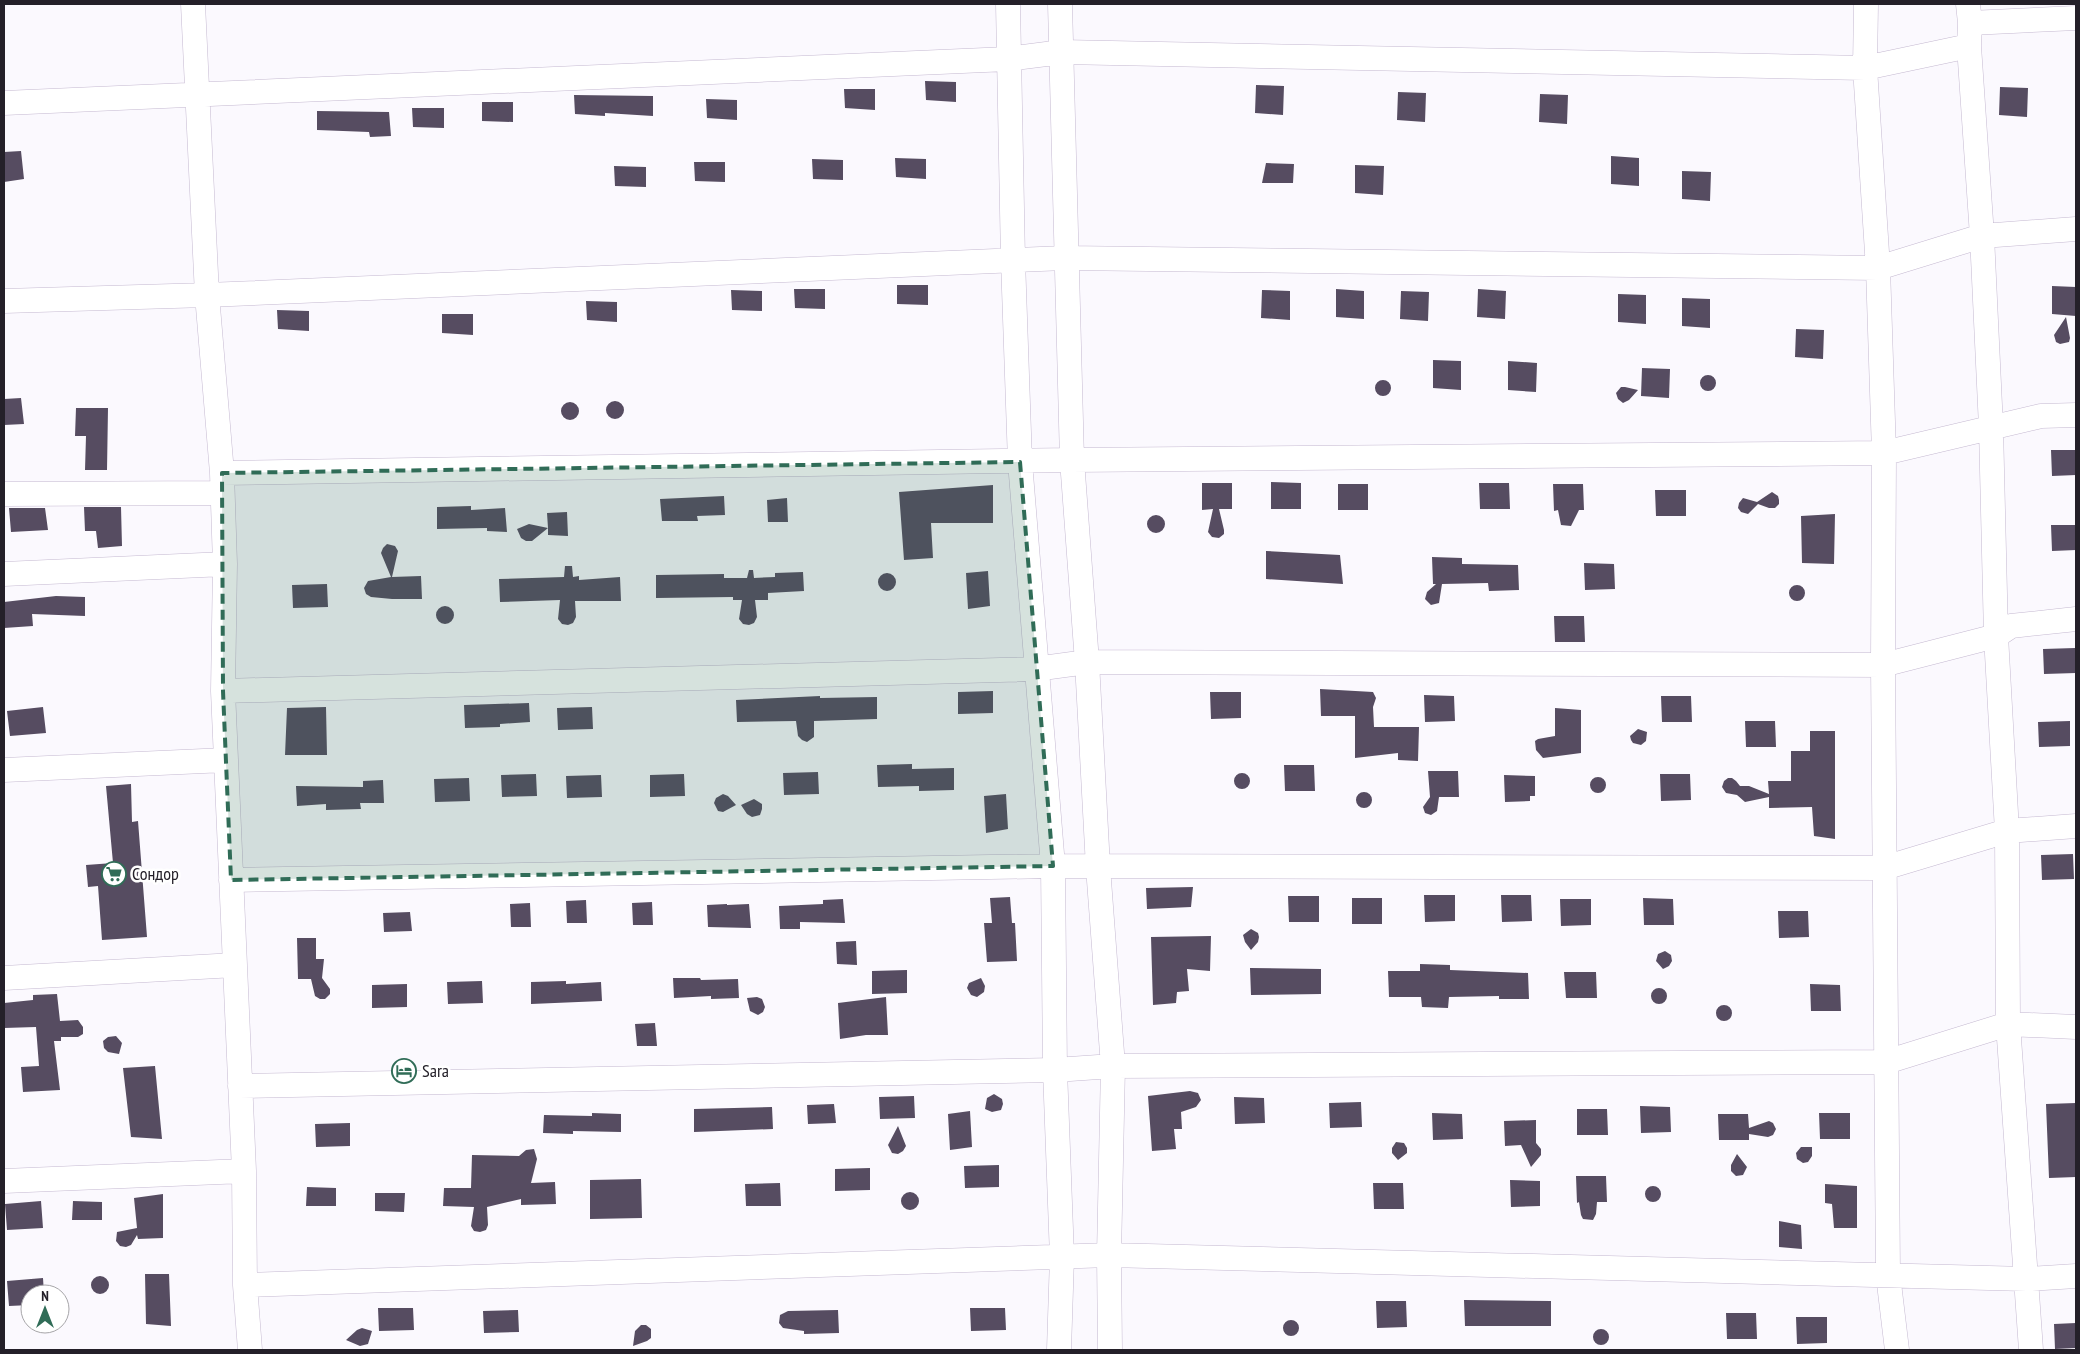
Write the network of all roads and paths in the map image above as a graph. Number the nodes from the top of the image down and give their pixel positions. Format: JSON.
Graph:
{"nodes":[{"id":1,"x":193,"y":4,"type":"edge"},
{"id":2,"x":1008,"y":4,"type":"edge"},
{"id":3,"x":1060,"y":4,"type":"edge"},
{"id":4,"x":1866,"y":4,"type":"edge"},
{"id":5,"x":1970,"y":13,"type":"edge"},
{"id":6,"x":2076,"y":18,"type":"edge"},
{"id":7,"x":1969,"y":46,"type":"junction"},
{"id":8,"x":1062,"y":52,"type":"junction"},
{"id":9,"x":1008,"y":59,"type":"junction"},
{"id":10,"x":1865,"y":68,"type":"junction"},
{"id":11,"x":198,"y":95,"type":"junction"},
{"id":12,"x":4,"y":103,"type":"edge"},
{"id":13,"x":2076,"y":229,"type":"edge"},
{"id":14,"x":1982,"y":236,"type":"junction"},
{"id":15,"x":1065,"y":258,"type":"junction"},
{"id":16,"x":1013,"y":260,"type":"junction"},
{"id":17,"x":1878,"y":268,"type":"junction"},
{"id":18,"x":207,"y":295,"type":"junction"},
{"id":19,"x":4,"y":301,"type":"edge"},
{"id":20,"x":2076,"y":415,"type":"edge"},
{"id":21,"x":1992,"y":427,"type":"junction"},
{"id":22,"x":1884,"y":453,"type":"junction"},
{"id":23,"x":1072,"y":460,"type":"junction"},
{"id":24,"x":1020,"y":462,"type":"junction"},
{"id":25,"x":222,"y":483,"type":"junction"},
{"id":26,"x":4,"y":494,"type":"edge"},
{"id":27,"x":225,"y":564,"type":"junction"},
{"id":28,"x":4,"y":574,"type":"edge"},
{"id":29,"x":2076,"y":619,"type":"edge"},
{"id":30,"x":1996,"y":636,"type":"junction"},
{"id":31,"x":1087,"y":662,"type":"junction"},
{"id":32,"x":1883,"y":664,"type":"junction"},
{"id":33,"x":1036,"y":669,"type":"junction"},
{"id":34,"x":223,"y":691,"type":"junction"},
{"id":35,"x":226,"y":760,"type":"junction"},
{"id":36,"x":4,"y":770,"type":"edge"},
{"id":37,"x":2076,"y":826,"type":"edge"},
{"id":38,"x":2007,"y":831,"type":"junction"},
{"id":39,"x":1053,"y":866,"type":"junction"},
{"id":40,"x":1098,"y":867,"type":"junction"},
{"id":41,"x":1884,"y":868,"type":"junction"},
{"id":42,"x":231,"y":880,"type":"junction"},
{"id":43,"x":235,"y":965,"type":"junction"},
{"id":44,"x":4,"y":978,"type":"edge"},
{"id":45,"x":2008,"y":1024,"type":"junction"},
{"id":46,"x":2076,"y":1027,"type":"edge"},
{"id":47,"x":1886,"y":1062,"type":"junction"},
{"id":48,"x":1113,"y":1066,"type":"junction"},
{"id":49,"x":1055,"y":1070,"type":"junction"},
{"id":50,"x":240,"y":1086,"type":"junction"},
{"id":51,"x":244,"y":1171,"type":"junction"},
{"id":52,"x":4,"y":1181,"type":"edge"},
{"id":53,"x":1109,"y":1255,"type":"junction"},
{"id":54,"x":1062,"y":1257,"type":"junction"},
{"id":55,"x":1888,"y":1275,"type":"junction"},
{"id":56,"x":2076,"y":1276,"type":"edge"},
{"id":57,"x":2027,"y":1279,"type":"junction"},
{"id":58,"x":245,"y":1285,"type":"junction"},
{"id":59,"x":250,"y":1350,"type":"edge"},
{"id":60,"x":1059,"y":1350,"type":"edge"},
{"id":61,"x":1110,"y":1350,"type":"edge"},
{"id":62,"x":1897,"y":1350,"type":"edge"},
{"id":63,"x":2031,"y":1350,"type":"edge"}],
"edges":[{"from":1,"to":11,"type":"street"},
{"from":2,"to":9,"type":"street"},
{"from":3,"to":8,"type":"street"},
{"from":4,"to":10,"type":"street"},
{"from":5,"to":6,"type":"street"},
{"from":5,"to":7,"type":"street"},
{"from":7,"to":10,"type":"street"},
{"from":7,"to":14,"type":"street"},
{"from":8,"to":9,"type":"street"},
{"from":8,"to":10,"type":"street"},
{"from":8,"to":15,"type":"street"},
{"from":9,"to":11,"type":"street"},
{"from":9,"to":16,"type":"street"},
{"from":10,"to":17,"type":"street"},
{"from":11,"to":12,"type":"street"},
{"from":11,"to":18,"type":"street"},
{"from":13,"to":14,"type":"street"},
{"from":14,"to":17,"type":"street"},
{"from":14,"to":21,"type":"street"},
{"from":15,"to":16,"type":"street"},
{"from":15,"to":17,"type":"street"},
{"from":15,"to":23,"type":"street"},
{"from":16,"to":18,"type":"street"},
{"from":16,"to":24,"type":"street"},
{"from":17,"to":22,"type":"street"},
{"from":18,"to":19,"type":"street"},
{"from":18,"to":25,"type":"street"},
{"from":20,"to":21,"type":"street"},
{"from":21,"to":22,"type":"street"},
{"from":21,"to":30,"type":"street"},
{"from":22,"to":23,"type":"street"},
{"from":22,"to":32,"type":"street"},
{"from":23,"to":24,"type":"street"},
{"from":23,"to":31,"type":"street"},
{"from":24,"to":25,"type":"street"},
{"from":24,"to":33,"type":"street"},
{"from":25,"to":26,"type":"street"},
{"from":25,"to":27,"type":"street"},
{"from":27,"to":28,"type":"street"},
{"from":27,"to":34,"type":"street"},
{"from":29,"to":30,"type":"street"},
{"from":30,"to":32,"type":"street"},
{"from":30,"to":38,"type":"street"},
{"from":31,"to":32,"type":"street"},
{"from":31,"to":33,"type":"street"},
{"from":31,"to":40,"type":"street"},
{"from":32,"to":41,"type":"street"},
{"from":33,"to":34,"type":"street"},
{"from":33,"to":39,"type":"street"},
{"from":34,"to":35,"type":"street"},
{"from":35,"to":36,"type":"street"},
{"from":35,"to":42,"type":"street"},
{"from":37,"to":38,"type":"street"},
{"from":38,"to":41,"type":"street"},
{"from":38,"to":45,"type":"street"},
{"from":39,"to":40,"type":"street"},
{"from":39,"to":42,"type":"street"},
{"from":39,"to":49,"type":"street"},
{"from":40,"to":41,"type":"street"},
{"from":40,"to":48,"type":"street"},
{"from":41,"to":47,"type":"street"},
{"from":42,"to":43,"type":"street"},
{"from":43,"to":44,"type":"street"},
{"from":43,"to":50,"type":"street"},
{"from":45,"to":46,"type":"street"},
{"from":45,"to":47,"type":"street"},
{"from":45,"to":57,"type":"street"},
{"from":47,"to":48,"type":"street"},
{"from":47,"to":55,"type":"street"},
{"from":48,"to":49,"type":"street"},
{"from":48,"to":53,"type":"street"},
{"from":49,"to":50,"type":"street"},
{"from":49,"to":54,"type":"street"},
{"from":50,"to":51,"type":"street"},
{"from":51,"to":52,"type":"street"},
{"from":51,"to":58,"type":"street"},
{"from":53,"to":54,"type":"street"},
{"from":53,"to":55,"type":"street"},
{"from":53,"to":61,"type":"street"},
{"from":54,"to":58,"type":"street"},
{"from":54,"to":60,"type":"street"},
{"from":55,"to":57,"type":"street"},
{"from":55,"to":62,"type":"street"},
{"from":56,"to":57,"type":"street"},
{"from":57,"to":63,"type":"street"},
{"from":58,"to":59,"type":"street"}]}
